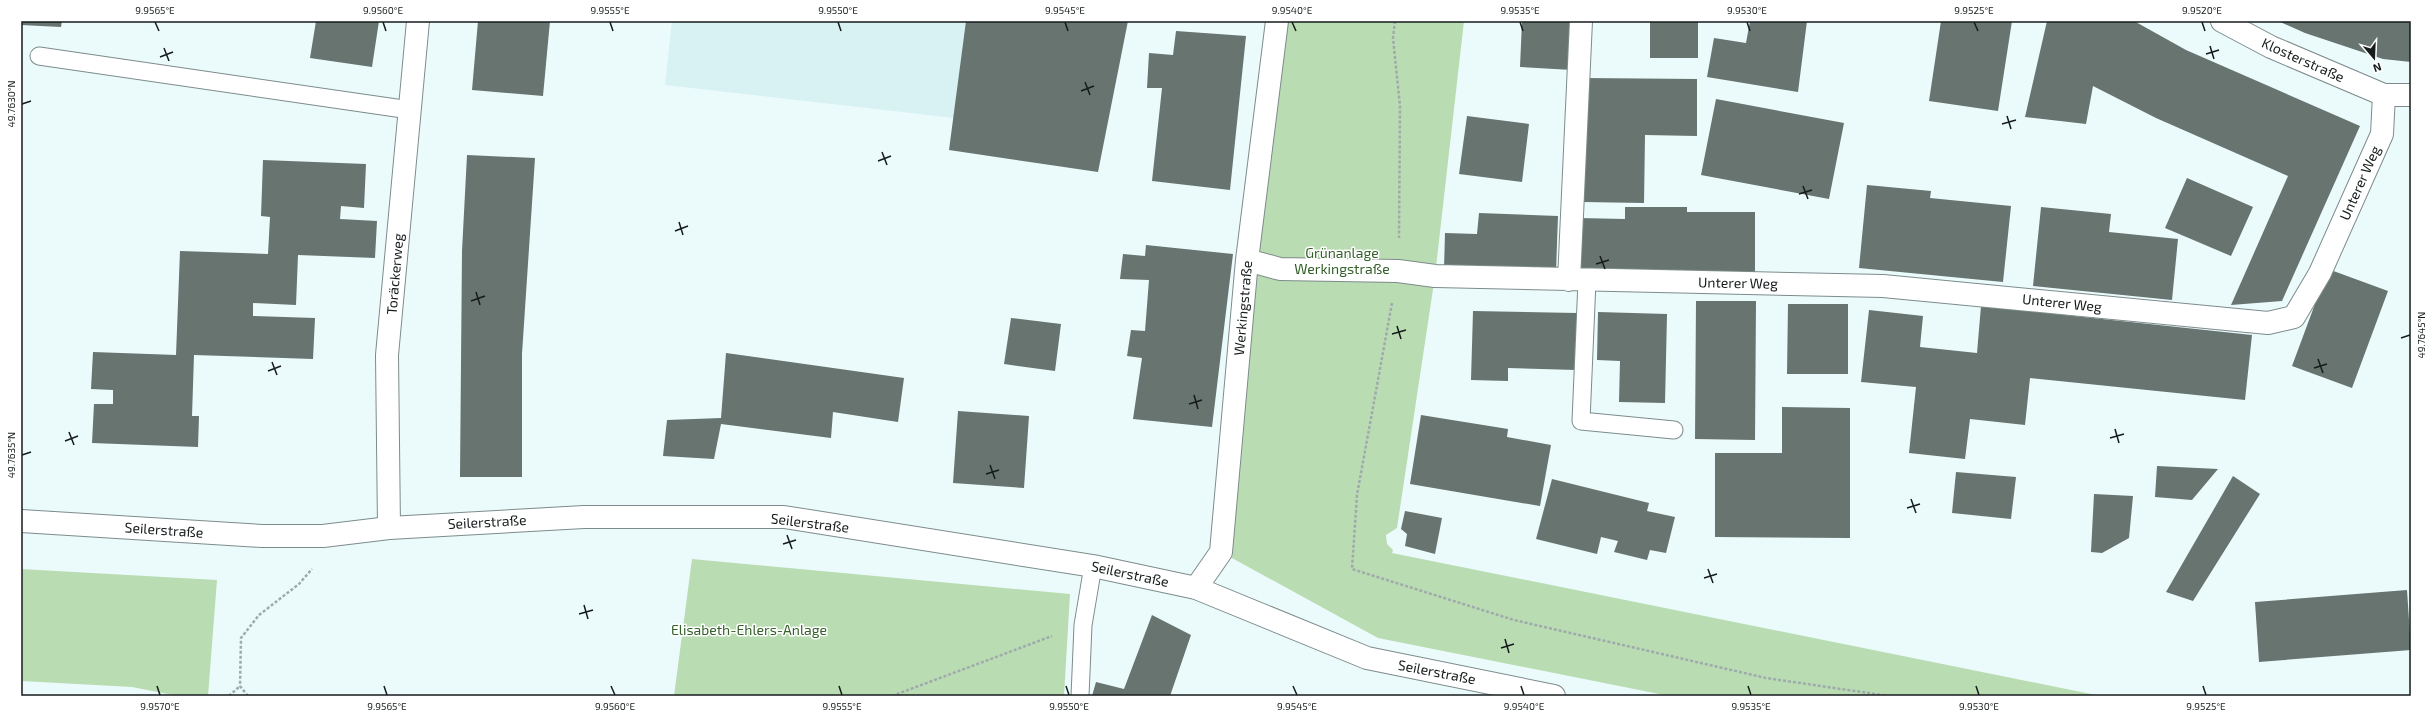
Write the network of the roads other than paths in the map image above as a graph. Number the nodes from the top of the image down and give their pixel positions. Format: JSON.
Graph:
{"nodes":[{"id":1,"x":418,"y":21,"type":"edge"},
{"id":2,"x":1277,"y":21,"type":"edge"},
{"id":3,"x":1581,"y":21,"type":"edge"},
{"id":4,"x":2222,"y":21,"type":"edge"},
{"id":5,"x":39,"y":56,"type":"dead end"},
{"id":6,"x":2384,"y":95,"type":"junction"},
{"id":7,"x":2411,"y":95,"type":"edge"},
{"id":8,"x":410,"y":110,"type":"junction"},
{"id":9,"x":1247,"y":260,"type":"junction"},
{"id":10,"x":1578,"y":280,"type":"junction"},
{"id":11,"x":1674,"y":430,"type":"dead end"},
{"id":12,"x":21,"y":521,"type":"edge"},
{"id":13,"x":389,"y":528,"type":"junction"},
{"id":14,"x":1093,"y":566,"type":"junction"},
{"id":15,"x":1196,"y":588,"type":"junction"},
{"id":16,"x":1080,"y":696,"type":"edge"},
{"id":17,"x":1554,"y":696,"type":"edge"}],
"edges":[{"from":1,"to":8,"type":"street","name":"Toräckerweg"},
{"from":2,"to":9,"type":"street","name":"Werkingstraße"},
{"from":3,"to":10,"type":"street"},
{"from":4,"to":6,"type":"street","name":"Klosterstraße"},
{"from":5,"to":8,"type":"lane"},
{"from":6,"to":7,"type":"street","name":"Klosterstraße"},
{"from":6,"to":10,"type":"street","name":"Unterer Weg"},
{"from":8,"to":13,"type":"street","name":"Toräckerweg"},
{"from":9,"to":10,"type":"street","name":"Unterer Weg"},
{"from":9,"to":15,"type":"street","name":"Werkingstraße"},
{"from":10,"to":11,"type":"lane"},
{"from":12,"to":13,"type":"street","name":"Seilerstraße"},
{"from":13,"to":14,"type":"street","name":"Seilerstraße"},
{"from":14,"to":15,"type":"street","name":"Seilerstraße"},
{"from":14,"to":16,"type":"lane"},
{"from":15,"to":17,"type":"street","name":"Seilerstraße"}]}
